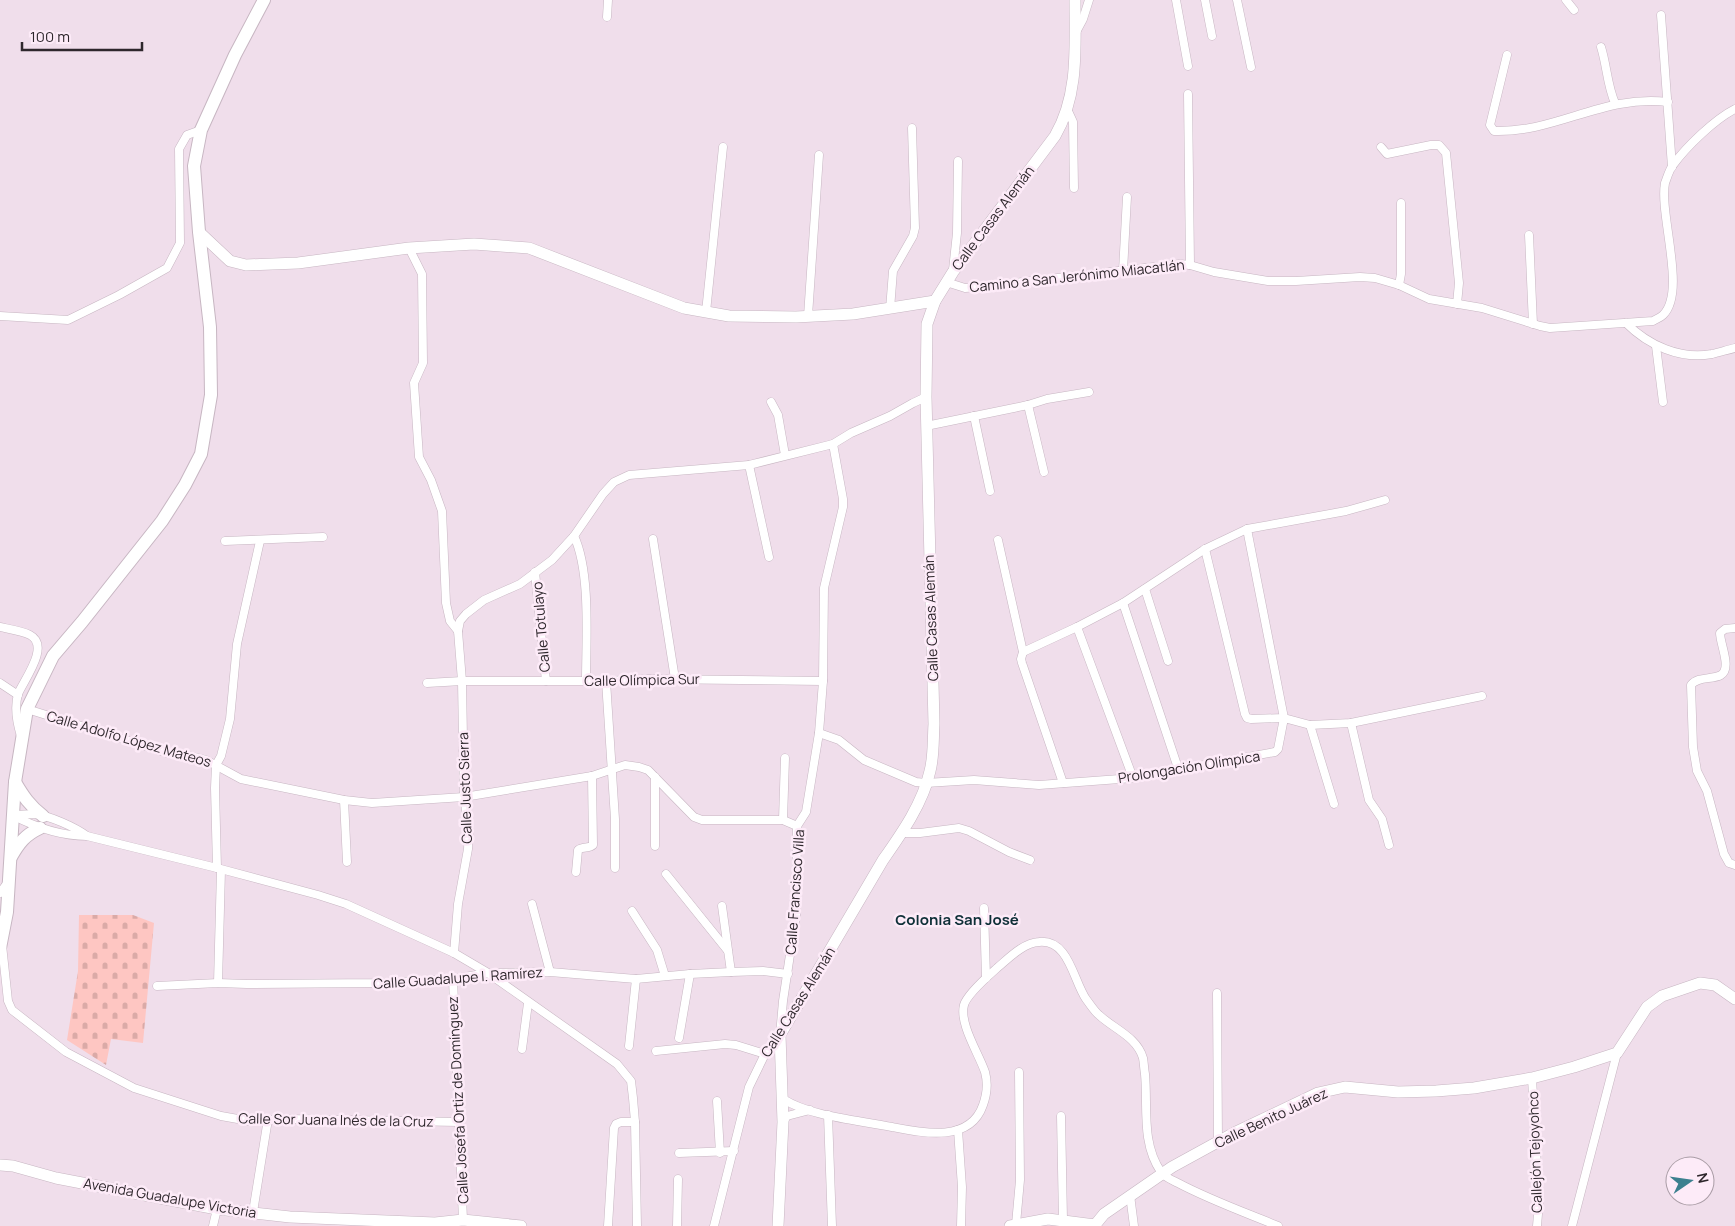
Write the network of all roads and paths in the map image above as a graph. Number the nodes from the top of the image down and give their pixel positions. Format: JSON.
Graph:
{"nodes":[{"id":1,"x":264,"y":0,"type":"edge"},
{"id":2,"x":608,"y":0,"type":"edge"},
{"id":3,"x":1075,"y":0,"type":"edge"},
{"id":4,"x":1089,"y":0,"type":"edge"},
{"id":5,"x":1176,"y":0,"type":"edge"},
{"id":6,"x":1205,"y":0,"type":"edge"},
{"id":7,"x":1237,"y":0,"type":"edge"},
{"id":8,"x":1566,"y":0,"type":"edge"},
{"id":9,"x":1574,"y":10,"type":"dead end"},
{"id":10,"x":1662,"y":15,"type":"dead end"},
{"id":11,"x":607,"y":17,"type":"dead end"},
{"id":12,"x":1075,"y":34,"type":"junction"},
{"id":13,"x":1212,"y":36,"type":"dead end"},
{"id":14,"x":1601,"y":47,"type":"dead end"},
{"id":15,"x":1507,"y":55,"type":"dead end"},
{"id":16,"x":1188,"y":66,"type":"dead end"},
{"id":17,"x":1251,"y":67,"type":"dead end"},
{"id":18,"x":1188,"y":94,"type":"dead end"},
{"id":19,"x":1668,"y":102,"type":"junction"},
{"id":20,"x":1615,"y":104,"type":"junction"},
{"id":21,"x":1735,"y":108,"type":"edge"},
{"id":22,"x":1067,"y":110,"type":"junction"},
{"id":23,"x":912,"y":128,"type":"dead end"},
{"id":24,"x":200,"y":130,"type":"junction"},
{"id":25,"x":723,"y":147,"type":"dead end"},
{"id":26,"x":1381,"y":147,"type":"dead end"},
{"id":27,"x":819,"y":155,"type":"dead end"},
{"id":28,"x":958,"y":161,"type":"dead end"},
{"id":29,"x":1672,"y":166,"type":"junction"},
{"id":30,"x":1074,"y":188,"type":"dead end"},
{"id":31,"x":1127,"y":197,"type":"dead end"},
{"id":32,"x":1401,"y":203,"type":"dead end"},
{"id":33,"x":199,"y":232,"type":"junction"},
{"id":34,"x":1529,"y":234,"type":"dead end"},
{"id":35,"x":409,"y":248,"type":"junction"},
{"id":36,"x":1190,"y":265,"type":"junction"},
{"id":37,"x":1123,"y":271,"type":"junction"},
{"id":38,"x":953,"y":272,"type":"junction"},
{"id":39,"x":946,"y":282,"type":"junction"},
{"id":40,"x":1399,"y":285,"type":"junction"},
{"id":41,"x":935,"y":301,"type":"junction"},
{"id":42,"x":1457,"y":304,"type":"junction"},
{"id":43,"x":890,"y":309,"type":"junction"},
{"id":44,"x":706,"y":312,"type":"junction"},
{"id":45,"x":0,"y":316,"type":"edge"},
{"id":46,"x":808,"y":316,"type":"junction"},
{"id":47,"x":1626,"y":323,"type":"junction"},
{"id":48,"x":1533,"y":324,"type":"junction"},
{"id":49,"x":1656,"y":346,"type":"junction"},
{"id":50,"x":1735,"y":348,"type":"edge"},
{"id":51,"x":1089,"y":392,"type":"dead end"},
{"id":52,"x":926,"y":397,"type":"junction"},
{"id":53,"x":771,"y":402,"type":"dead end"},
{"id":54,"x":1664,"y":402,"type":"dead end"},
{"id":55,"x":1028,"y":405,"type":"junction"},
{"id":56,"x":974,"y":416,"type":"junction"},
{"id":57,"x":926,"y":426,"type":"junction"},
{"id":58,"x":833,"y":444,"type":"junction"},
{"id":59,"x":785,"y":455,"type":"junction"},
{"id":60,"x":749,"y":465,"type":"junction"},
{"id":61,"x":1044,"y":472,"type":"dead end"},
{"id":62,"x":990,"y":491,"type":"dead end"},
{"id":63,"x":1385,"y":500,"type":"dead end"},
{"id":64,"x":1247,"y":529,"type":"junction"},
{"id":65,"x":574,"y":536,"type":"junction"},
{"id":66,"x":323,"y":537,"type":"dead end"},
{"id":67,"x":653,"y":539,"type":"dead end"},
{"id":68,"x":225,"y":540,"type":"dead end"},
{"id":69,"x":998,"y":540,"type":"dead end"},
{"id":70,"x":260,"y":541,"type":"junction"},
{"id":71,"x":1205,"y":549,"type":"junction"},
{"id":72,"x":769,"y":557,"type":"dead end"},
{"id":73,"x":535,"y":572,"type":"junction"},
{"id":74,"x":1145,"y":589,"type":"junction"},
{"id":75,"x":1123,"y":603,"type":"junction"},
{"id":76,"x":0,"y":627,"type":"edge"},
{"id":77,"x":1077,"y":627,"type":"junction"},
{"id":78,"x":1735,"y":628,"type":"edge"},
{"id":79,"x":458,"y":631,"type":"junction"},
{"id":80,"x":1023,"y":652,"type":"junction"},
{"id":81,"x":1168,"y":660,"type":"dead end"},
{"id":82,"x":675,"y":679,"type":"junction"},
{"id":83,"x":462,"y":681,"type":"junction"},
{"id":84,"x":586,"y":681,"type":"junction"},
{"id":85,"x":606,"y":681,"type":"junction"},
{"id":86,"x":823,"y":681,"type":"junction"},
{"id":87,"x":0,"y":682,"type":"edge"},
{"id":88,"x":546,"y":682,"type":"junction"},
{"id":89,"x":427,"y":684,"type":"dead end"},
{"id":90,"x":18,"y":695,"type":"junction"},
{"id":91,"x":1482,"y":696,"type":"dead end"},
{"id":92,"x":27,"y":709,"type":"junction"},
{"id":93,"x":1284,"y":718,"type":"junction"},
{"id":94,"x":1351,"y":723,"type":"junction"},
{"id":95,"x":1310,"y":724,"type":"junction"},
{"id":96,"x":819,"y":733,"type":"junction"},
{"id":97,"x":21,"y":738,"type":"junction"},
{"id":98,"x":785,"y":758,"type":"dead end"},
{"id":99,"x":216,"y":765,"type":"junction"},
{"id":100,"x":612,"y":769,"type":"junction"},
{"id":101,"x":1178,"y":771,"type":"junction"},
{"id":102,"x":592,"y":776,"type":"junction"},
{"id":103,"x":655,"y":777,"type":"junction"},
{"id":104,"x":1133,"y":778,"type":"junction"},
{"id":105,"x":15,"y":782,"type":"junction"},
{"id":106,"x":926,"y":783,"type":"junction"},
{"id":107,"x":1063,"y":783,"type":"junction"},
{"id":108,"x":464,"y":797,"type":"junction"},
{"id":109,"x":344,"y":800,"type":"junction"},
{"id":110,"x":1334,"y":804,"type":"dead end"},
{"id":111,"x":12,"y":815,"type":"junction"},
{"id":112,"x":783,"y":820,"type":"junction"},
{"id":113,"x":42,"y":822,"type":"junction"},
{"id":114,"x":798,"y":826,"type":"junction"},
{"id":115,"x":902,"y":833,"type":"junction"},
{"id":116,"x":88,"y":836,"type":"junction"},
{"id":117,"x":1389,"y":845,"type":"dead end"},
{"id":118,"x":655,"y":846,"type":"dead end"},
{"id":119,"x":10,"y":859,"type":"junction"},
{"id":120,"x":1030,"y":860,"type":"dead end"},
{"id":121,"x":347,"y":862,"type":"dead end"},
{"id":122,"x":1735,"y":865,"type":"edge"},
{"id":123,"x":615,"y":868,"type":"dead end"},
{"id":124,"x":219,"y":869,"type":"junction"},
{"id":125,"x":576,"y":872,"type":"dead end"},
{"id":126,"x":666,"y":874,"type":"dead end"},
{"id":127,"x":8,"y":882,"type":"junction"},
{"id":128,"x":0,"y":893,"type":"edge"},
{"id":129,"x":532,"y":904,"type":"dead end"},
{"id":130,"x":722,"y":906,"type":"dead end"},
{"id":131,"x":984,"y":908,"type":"dead end"},
{"id":132,"x":632,"y":911,"type":"dead end"},
{"id":133,"x":1,"y":944,"type":"edge"},
{"id":134,"x":728,"y":951,"type":"junction"},
{"id":135,"x":454,"y":953,"type":"junction"},
{"id":136,"x":550,"y":972,"type":"junction"},
{"id":137,"x":731,"y":972,"type":"junction"},
{"id":138,"x":488,"y":974,"type":"junction"},
{"id":139,"x":690,"y":974,"type":"junction"},
{"id":140,"x":788,"y":974,"type":"junction"},
{"id":141,"x":665,"y":976,"type":"junction"},
{"id":142,"x":986,"y":978,"type":"junction"},
{"id":143,"x":453,"y":979,"type":"junction"},
{"id":144,"x":636,"y":979,"type":"junction"},
{"id":145,"x":218,"y":983,"type":"junction"},
{"id":146,"x":157,"y":986,"type":"dead end"},
{"id":147,"x":1217,"y":993,"type":"dead end"},
{"id":148,"x":1735,"y":999,"type":"edge"},
{"id":149,"x":528,"y":1003,"type":"junction"},
{"id":150,"x":780,"y":1034,"type":"junction"},
{"id":151,"x":679,"y":1038,"type":"dead end"},
{"id":152,"x":629,"y":1046,"type":"dead end"},
{"id":153,"x":522,"y":1049,"type":"dead end"},
{"id":154,"x":656,"y":1051,"type":"dead end"},
{"id":155,"x":1617,"y":1053,"type":"junction"},
{"id":156,"x":765,"y":1054,"type":"junction"},
{"id":157,"x":1019,"y":1072,"type":"dead end"},
{"id":158,"x":1532,"y":1078,"type":"junction"},
{"id":159,"x":783,"y":1099,"type":"junction"},
{"id":160,"x":717,"y":1101,"type":"dead end"},
{"id":161,"x":811,"y":1110,"type":"junction"},
{"id":162,"x":828,"y":1115,"type":"junction"},
{"id":163,"x":1061,"y":1116,"type":"dead end"},
{"id":164,"x":268,"y":1119,"type":"junction"},
{"id":165,"x":459,"y":1122,"type":"junction"},
{"id":166,"x":635,"y":1122,"type":"junction"},
{"id":167,"x":783,"y":1122,"type":"junction"},
{"id":168,"x":958,"y":1130,"type":"junction"},
{"id":169,"x":1218,"y":1142,"type":"junction"},
{"id":170,"x":734,"y":1151,"type":"junction"},
{"id":171,"x":679,"y":1153,"type":"dead end"},
{"id":172,"x":720,"y":1153,"type":"junction"},
{"id":173,"x":0,"y":1165,"type":"edge"},
{"id":174,"x":1162,"y":1174,"type":"junction"},
{"id":175,"x":678,"y":1180,"type":"dead end"},
{"id":176,"x":1130,"y":1195,"type":"junction"},
{"id":177,"x":218,"y":1209,"type":"junction"},
{"id":178,"x":252,"y":1212,"type":"junction"},
{"id":179,"x":463,"y":1220,"type":"junction"},
{"id":180,"x":1063,"y":1220,"type":"junction"},
{"id":181,"x":336,"y":1222,"type":"edge"},
{"id":182,"x":513,"y":1225,"type":"edge"},
{"id":183,"x":1013,"y":1225,"type":"edge"},
{"id":184,"x":213,"y":1226,"type":"edge"},
{"id":185,"x":608,"y":1226,"type":"edge"},
{"id":186,"x":637,"y":1226,"type":"edge"},
{"id":187,"x":677,"y":1226,"type":"edge"},
{"id":188,"x":714,"y":1226,"type":"edge"},
{"id":189,"x":778,"y":1226,"type":"edge"},
{"id":190,"x":832,"y":1226,"type":"edge"},
{"id":191,"x":961,"y":1226,"type":"edge"},
{"id":192,"x":1095,"y":1226,"type":"edge"},
{"id":193,"x":1134,"y":1226,"type":"edge"},
{"id":194,"x":1278,"y":1226,"type":"edge"},
{"id":195,"x":1537,"y":1226,"type":"edge"},
{"id":196,"x":1572,"y":1226,"type":"edge"}],
"edges":[{"from":1,"to":24,"type":"main road"},
{"from":2,"to":11,"type":"street"},
{"from":3,"to":12,"type":"street","name":"Calle Casas Alemán"},
{"from":4,"to":12,"type":"street"},
{"from":5,"to":16,"type":"street"},
{"from":6,"to":13,"type":"street"},
{"from":7,"to":17,"type":"street"},
{"from":8,"to":9,"type":"street"},
{"from":10,"to":19,"type":"street"},
{"from":12,"to":22,"type":"street","name":"Calle Casas Alemán"},
{"from":14,"to":20,"type":"street"},
{"from":15,"to":20,"type":"street"},
{"from":18,"to":36,"type":"street"},
{"from":19,"to":20,"type":"street"},
{"from":19,"to":29,"type":"street"},
{"from":21,"to":29,"type":"street"},
{"from":22,"to":30,"type":"street"},
{"from":22,"to":38,"type":"street","name":"Calle Casas Alemán"},
{"from":23,"to":43,"type":"street"},
{"from":24,"to":33,"type":"main road"},
{"from":24,"to":45,"type":"street"},
{"from":25,"to":44,"type":"street"},
{"from":26,"to":42,"type":"street"},
{"from":27,"to":46,"type":"street"},
{"from":28,"to":38,"type":"street"},
{"from":29,"to":47,"type":"street","name":"Camino a San Jerónimo Miacatlán"},
{"from":31,"to":37,"type":"street"},
{"from":32,"to":40,"type":"street"},
{"from":33,"to":35,"type":"street"},
{"from":33,"to":92,"type":"main road"},
{"from":34,"to":48,"type":"street"},
{"from":35,"to":44,"type":"street"},
{"from":35,"to":79,"type":"street"},
{"from":36,"to":37,"type":"street","name":"Camino a San Jerónimo Miacatlán"},
{"from":36,"to":40,"type":"street","name":"Camino a San Jerónimo Miacatlán"},
{"from":37,"to":39,"type":"street","name":"Camino a San Jerónimo Miacatlán"},
{"from":38,"to":39,"type":"street","name":"Calle Casas Alemán"},
{"from":39,"to":41,"type":"street","name":"Calle Casas Alemán"},
{"from":40,"to":42,"type":"street","name":"Camino a San Jerónimo Miacatlán"},
{"from":41,"to":43,"type":"street"},
{"from":41,"to":52,"type":"street","name":"Calle Casas Alemán"},
{"from":42,"to":48,"type":"street","name":"Camino a San Jerónimo Miacatlán"},
{"from":43,"to":46,"type":"street"},
{"from":44,"to":46,"type":"street"},
{"from":47,"to":48,"type":"street","name":"Camino a San Jerónimo Miacatlán"},
{"from":47,"to":49,"type":"street"},
{"from":49,"to":50,"type":"street"},
{"from":49,"to":54,"type":"street"},
{"from":51,"to":55,"type":"street"},
{"from":52,"to":57,"type":"street","name":"Calle Casas Alemán"},
{"from":52,"to":58,"type":"street"},
{"from":53,"to":59,"type":"street"},
{"from":55,"to":56,"type":"street"},
{"from":55,"to":61,"type":"street"},
{"from":56,"to":57,"type":"street"},
{"from":56,"to":62,"type":"street"},
{"from":57,"to":106,"type":"street","name":"Calle Casas Alemán"},
{"from":58,"to":59,"type":"street"},
{"from":58,"to":86,"type":"street","name":"Calle Francisco Villa"},
{"from":59,"to":60,"type":"street"},
{"from":60,"to":65,"type":"street"},
{"from":60,"to":72,"type":"street"},
{"from":63,"to":64,"type":"street"},
{"from":64,"to":71,"type":"street"},
{"from":64,"to":93,"type":"street"},
{"from":65,"to":73,"type":"street"},
{"from":65,"to":84,"type":"street"},
{"from":66,"to":70,"type":"street"},
{"from":67,"to":82,"type":"street"},
{"from":68,"to":70,"type":"street"},
{"from":69,"to":80,"type":"street"},
{"from":70,"to":99,"type":"street"},
{"from":71,"to":74,"type":"street"},
{"from":71,"to":93,"type":"street"},
{"from":73,"to":79,"type":"street"},
{"from":73,"to":88,"type":"street","name":"Calle Totulayo"},
{"from":74,"to":75,"type":"street"},
{"from":74,"to":81,"type":"street"},
{"from":75,"to":77,"type":"street"},
{"from":75,"to":101,"type":"street"},
{"from":76,"to":90,"type":"street"},
{"from":77,"to":80,"type":"street"},
{"from":77,"to":104,"type":"street"},
{"from":78,"to":122,"type":"street"},
{"from":79,"to":83,"type":"street","name":"Calle Justo Sierra"},
{"from":80,"to":107,"type":"street"},
{"from":82,"to":85,"type":"street","name":"Calle Olímpica Sur"},
{"from":82,"to":86,"type":"street","name":"Calle Olímpica Sur"},
{"from":83,"to":88,"type":"street","name":"Calle Olímpica Sur"},
{"from":83,"to":89,"type":"street","name":"Calle Olímpica Sur"},
{"from":83,"to":108,"type":"street","name":"Calle Justo Sierra"},
{"from":84,"to":85,"type":"street","name":"Calle Olímpica Sur"},
{"from":84,"to":88,"type":"street","name":"Calle Olímpica Sur"},
{"from":85,"to":100,"type":"street"},
{"from":86,"to":96,"type":"street","name":"Calle Francisco Villa"},
{"from":87,"to":90,"type":"street"},
{"from":90,"to":97,"type":"street"},
{"from":91,"to":94,"type":"street"},
{"from":92,"to":97,"type":"main road"},
{"from":92,"to":99,"type":"street","name":"Calle Adolfo López Mateos"},
{"from":93,"to":95,"type":"street"},
{"from":93,"to":101,"type":"street","name":"Prolongación Olímpica"},
{"from":94,"to":95,"type":"street"},
{"from":94,"to":117,"type":"street"},
{"from":95,"to":110,"type":"street"},
{"from":96,"to":106,"type":"street","name":"Prolongación Olímpica"},
{"from":96,"to":114,"type":"street","name":"Calle Francisco Villa"},
{"from":97,"to":105,"type":"main road"},
{"from":98,"to":112,"type":"street"},
{"from":99,"to":109,"type":"street","name":"Calle Adolfo López Mateos"},
{"from":99,"to":124,"type":"street"},
{"from":100,"to":102,"type":"street","name":"Calle Adolfo López Mateos"},
{"from":100,"to":103,"type":"street","name":"Calle Adolfo López Mateos"},
{"from":100,"to":123,"type":"street"},
{"from":101,"to":104,"type":"street","name":"Prolongación Olímpica"},
{"from":102,"to":108,"type":"street","name":"Calle Adolfo López Mateos"},
{"from":102,"to":125,"type":"street"},
{"from":103,"to":112,"type":"street","name":"Calle Adolfo López Mateos"},
{"from":103,"to":118,"type":"street"},
{"from":104,"to":107,"type":"street","name":"Prolongación Olímpica"},
{"from":105,"to":111,"type":"main road"},
{"from":105,"to":113,"type":"main road"},
{"from":106,"to":107,"type":"street","name":"Prolongación Olímpica"},
{"from":106,"to":115,"type":"street","name":"Calle Casas Alemán"},
{"from":108,"to":109,"type":"street","name":"Calle Adolfo López Mateos"},
{"from":108,"to":135,"type":"street","name":"Calle Justo Sierra"},
{"from":109,"to":121,"type":"street"},
{"from":111,"to":113,"type":"street"},
{"from":111,"to":113,"type":"street"},
{"from":111,"to":119,"type":"main road"},
{"from":112,"to":114,"type":"street","name":"Calle Adolfo López Mateos"},
{"from":113,"to":116,"type":"street"},
{"from":113,"to":116,"type":"street"},
{"from":113,"to":119,"type":"main road"},
{"from":114,"to":140,"type":"street","name":"Calle Francisco Villa"},
{"from":115,"to":120,"type":"street"},
{"from":115,"to":150,"type":"street","name":"Calle Casas Alemán"},
{"from":116,"to":124,"type":"street"},
{"from":119,"to":127,"type":"main road"},
{"from":124,"to":135,"type":"street"},
{"from":124,"to":145,"type":"street"},
{"from":126,"to":134,"type":"street"},
{"from":127,"to":128,"type":"street"},
{"from":127,"to":133,"type":"main road"},
{"from":129,"to":136,"type":"street"},
{"from":130,"to":134,"type":"street"},
{"from":131,"to":142,"type":"street"},
{"from":132,"to":141,"type":"street"},
{"from":133,"to":164,"type":"street","name":"Calle Sor Juana Inés de la Cruz"},
{"from":134,"to":137,"type":"street"},
{"from":135,"to":138,"type":"street"},
{"from":136,"to":138,"type":"street","name":"Calle Guadalupe I. Ramírez"},
{"from":136,"to":144,"type":"street","name":"Calle Guadalupe I. Ramírez"},
{"from":137,"to":139,"type":"street","name":"Calle Guadalupe I. Ramírez"},
{"from":137,"to":140,"type":"street","name":"Calle Guadalupe I. Ramírez"},
{"from":138,"to":143,"type":"street","name":"Calle Guadalupe I. Ramírez"},
{"from":138,"to":149,"type":"street"},
{"from":139,"to":141,"type":"street","name":"Calle Guadalupe I. Ramírez"},
{"from":139,"to":151,"type":"street"},
{"from":140,"to":150,"type":"street","name":"Calle Francisco Villa"},
{"from":141,"to":144,"type":"street","name":"Calle Guadalupe I. Ramírez"},
{"from":142,"to":168,"type":"street"},
{"from":142,"to":174,"type":"street"},
{"from":143,"to":145,"type":"street","name":"Calle Guadalupe I. Ramírez"},
{"from":143,"to":165,"type":"street","name":"Calle Josefa Ortiz de Domínguez"},
{"from":144,"to":152,"type":"street"},
{"from":145,"to":146,"type":"street","name":"Calle Guadalupe I. Ramírez"},
{"from":147,"to":169,"type":"street"},
{"from":148,"to":155,"type":"street"},
{"from":149,"to":153,"type":"street"},
{"from":149,"to":166,"type":"street"},
{"from":150,"to":156,"type":"street","name":"Calle Casas Alemán"},
{"from":150,"to":159,"type":"street","name":"Calle Francisco Villa"},
{"from":154,"to":156,"type":"street"},
{"from":155,"to":158,"type":"street","name":"Calle Benito Juárez"},
{"from":155,"to":196,"type":"street"},
{"from":156,"to":170,"type":"street","name":"Calle Casas Alemán"},
{"from":157,"to":183,"type":"street"},
{"from":158,"to":169,"type":"street","name":"Calle Benito Juárez"},
{"from":158,"to":195,"type":"street","name":"Callejón Tejoyohco"},
{"from":159,"to":161,"type":"street"},
{"from":159,"to":167,"type":"street","name":"Calle Francisco Villa"},
{"from":160,"to":172,"type":"street"},
{"from":161,"to":162,"type":"street"},
{"from":161,"to":167,"type":"street"},
{"from":162,"to":168,"type":"street"},
{"from":162,"to":190,"type":"street"},
{"from":163,"to":180,"type":"street"},
{"from":164,"to":165,"type":"street","name":"Calle Sor Juana Inés de la Cruz"},
{"from":164,"to":178,"type":"street"},
{"from":165,"to":179,"type":"street","name":"Calle Josefa Ortiz de Domínguez"},
{"from":166,"to":185,"type":"street"},
{"from":166,"to":186,"type":"street"},
{"from":167,"to":189,"type":"street","name":"Calle Francisco Villa"},
{"from":168,"to":191,"type":"street"},
{"from":169,"to":174,"type":"street","name":"Calle Benito Juárez"},
{"from":170,"to":172,"type":"street"},
{"from":170,"to":188,"type":"street","name":"Calle Casas Alemán"},
{"from":171,"to":172,"type":"street"},
{"from":173,"to":177,"type":"street","name":"Avenida Guadalupe Victoria"},
{"from":174,"to":176,"type":"street","name":"Calle Benito Juárez"},
{"from":174,"to":194,"type":"street"},
{"from":175,"to":187,"type":"street"},
{"from":176,"to":192,"type":"street","name":"Calle Benito Juárez"},
{"from":176,"to":193,"type":"street"},
{"from":177,"to":178,"type":"street","name":"Avenida Guadalupe Victoria"},
{"from":177,"to":184,"type":"street"},
{"from":178,"to":181,"type":"street","name":"Avenida Guadalupe Victoria"},
{"from":179,"to":181,"type":"street","name":"Avenida Guadalupe Victoria"},
{"from":179,"to":182,"type":"street","name":"Avenida Guadalupe Victoria"},
{"from":180,"to":183,"type":"street"},
{"from":180,"to":192,"type":"street"}]}
